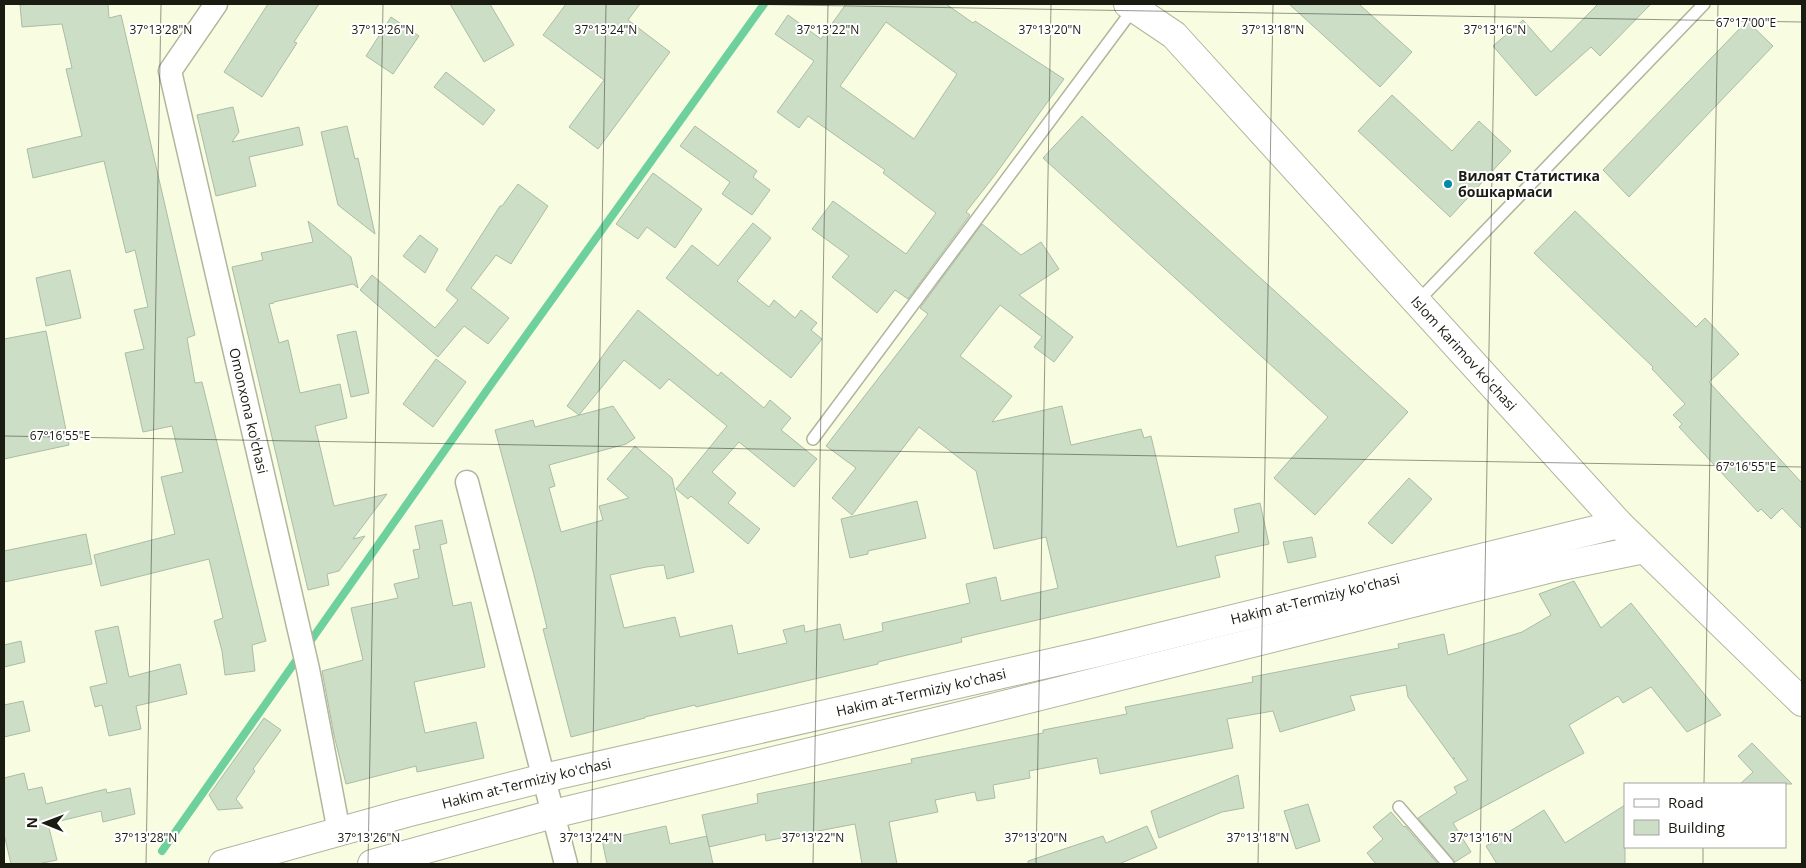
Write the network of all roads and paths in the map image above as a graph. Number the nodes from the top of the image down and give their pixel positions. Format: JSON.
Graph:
{"nodes":[{"id":1,"x":216,"y":4,"type":"edge"},
{"id":2,"x":1704,"y":4,"type":"edge"},
{"id":3,"x":1131,"y":6,"type":"edge"},
{"id":4,"x":1417,"y":302,"type":"junction"},
{"id":5,"x":813,"y":439,"type":"dead end"},
{"id":6,"x":468,"y":482,"type":"dead end"},
{"id":7,"x":1619,"y":524,"type":"junction"},
{"id":8,"x":1644,"y":549,"type":"junction"},
{"id":9,"x":1802,"y":702,"type":"edge"},
{"id":10,"x":544,"y":778,"type":"junction"},
{"id":11,"x":1399,"y":807,"type":"dead end"},
{"id":12,"x":553,"y":814,"type":"junction"},
{"id":13,"x":339,"y":832,"type":"junction"},
{"id":14,"x":222,"y":864,"type":"edge"},
{"id":15,"x":372,"y":864,"type":"edge"},
{"id":16,"x":566,"y":864,"type":"edge"},
{"id":17,"x":1448,"y":864,"type":"edge"}],
"edges":[{"from":1,"to":13,"type":"street","name":"Omonxona ko'chasi"},
{"from":2,"to":4,"type":"lane"},
{"from":3,"to":4,"type":"main road","name":"Islom Karimov ko'chasi"},
{"from":3,"to":5,"type":"lane"},
{"from":4,"to":7,"type":"main road","name":"Islom Karimov ko'chasi"},
{"from":6,"to":10,"type":"street"},
{"from":7,"to":8,"type":"main road","name":"Islom Karimov ko'chasi"},
{"from":7,"to":10,"type":"main road","name":"Hakim at-Termiziy ko'chasi"},
{"from":8,"to":9,"type":"main road","name":"Islom Karimov ko'chasi"},
{"from":8,"to":12,"type":"main road","name":"Hakim at-Termiziy ko'chasi"},
{"from":10,"to":12,"type":"street"},
{"from":10,"to":13,"type":"main road","name":"Hakim at-Termiziy ko'chasi"},
{"from":11,"to":17,"type":"lane"},
{"from":12,"to":15,"type":"main road","name":"Hakim at-Termiziy ko'chasi"},
{"from":12,"to":16,"type":"street"},
{"from":13,"to":14,"type":"main road","name":"Hakim at-Termiziy ko'chasi"}]}
